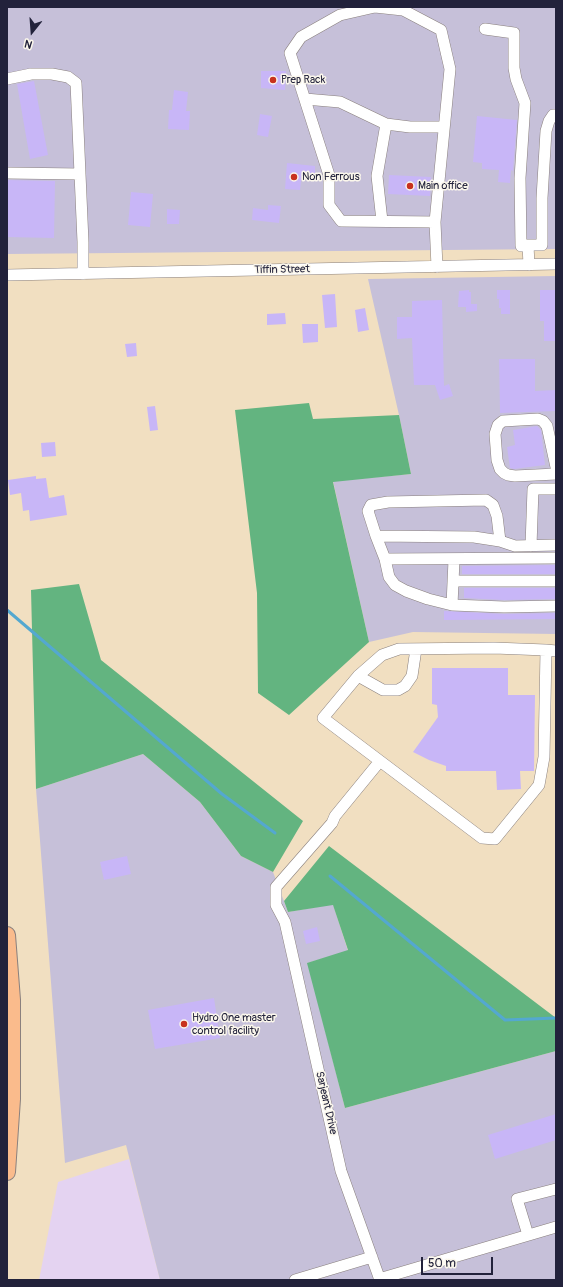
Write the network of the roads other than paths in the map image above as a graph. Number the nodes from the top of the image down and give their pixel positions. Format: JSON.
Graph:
{"nodes":[{"id":1,"x":485,"y":29,"type":"dead end"},
{"id":2,"x":7,"y":79,"type":"edge"},
{"id":3,"x":305,"y":99,"type":"junction"},
{"id":4,"x":556,"y":115,"type":"edge"},
{"id":5,"x":386,"y":124,"type":"junction"},
{"id":6,"x":444,"y":127,"type":"junction"},
{"id":7,"x":7,"y":173,"type":"edge"},
{"id":8,"x":80,"y":174,"type":"junction"},
{"id":9,"x":382,"y":221,"type":"junction"},
{"id":10,"x":435,"y":222,"type":"junction"},
{"id":11,"x":528,"y":245,"type":"junction"},
{"id":12,"x":556,"y":264,"type":"edge"},
{"id":13,"x":529,"y":265,"type":"junction"},
{"id":14,"x":437,"y":267,"type":"junction"},
{"id":15,"x":83,"y":274,"type":"junction"},
{"id":16,"x":7,"y":275,"type":"edge"},
{"id":17,"x":556,"y":467,"type":"edge"},
{"id":18,"x":556,"y":474,"type":"edge"},
{"id":19,"x":556,"y":489,"type":"edge"},
{"id":20,"x":376,"y":536,"type":"junction"},
{"id":21,"x":500,"y":541,"type":"junction"},
{"id":22,"x":556,"y":545,"type":"edge"},
{"id":23,"x":531,"y":546,"type":"junction"},
{"id":24,"x":556,"y":558,"type":"edge"},
{"id":25,"x":385,"y":559,"type":"junction"},
{"id":26,"x":454,"y":560,"type":"junction"},
{"id":27,"x":453,"y":581,"type":"junction"},
{"id":28,"x":556,"y":581,"type":"edge"},
{"id":29,"x":452,"y":605,"type":"junction"},
{"id":30,"x":556,"y":606,"type":"edge"},
{"id":31,"x":416,"y":649,"type":"junction"},
{"id":32,"x":551,"y":650,"type":"edge"},
{"id":33,"x":358,"y":676,"type":"junction"},
{"id":34,"x":380,"y":761,"type":"junction"},
{"id":35,"x":7,"y":935,"type":"edge"},
{"id":36,"x":7,"y":1172,"type":"edge"},
{"id":37,"x":556,"y":1189,"type":"edge"},
{"id":38,"x":556,"y":1227,"type":"edge"},
{"id":39,"x":528,"y":1235,"type":"junction"},
{"id":40,"x":372,"y":1257,"type":"junction"},
{"id":41,"x":300,"y":1279,"type":"edge"},
{"id":42,"x":379,"y":1279,"type":"edge"}],
"edges":[{"from":1,"to":11,"type":"street"},
{"from":2,"to":8,"type":"street"},
{"from":3,"to":5,"type":"street"},
{"from":3,"to":6,"type":"street"},
{"from":3,"to":9,"type":"street"},
{"from":4,"to":11,"type":"street"},
{"from":5,"to":6,"type":"street"},
{"from":5,"to":9,"type":"street"},
{"from":6,"to":10,"type":"street"},
{"from":7,"to":8,"type":"street"},
{"from":8,"to":15,"type":"street"},
{"from":9,"to":10,"type":"street"},
{"from":10,"to":14,"type":"street"},
{"from":11,"to":13,"type":"street"},
{"from":12,"to":13,"type":"street","name":"Tiffin Street"},
{"from":13,"to":14,"type":"street","name":"Tiffin Street"},
{"from":14,"to":15,"type":"street","name":"Tiffin Street"},
{"from":15,"to":16,"type":"street","name":"Tiffin Street"},
{"from":17,"to":18,"type":"street"},
{"from":19,"to":23,"type":"street"},
{"from":20,"to":21,"type":"street"},
{"from":20,"to":21,"type":"street"},
{"from":20,"to":25,"type":"street"},
{"from":21,"to":23,"type":"street"},
{"from":22,"to":23,"type":"street"},
{"from":24,"to":26,"type":"street"},
{"from":25,"to":26,"type":"street"},
{"from":25,"to":29,"type":"street"},
{"from":26,"to":27,"type":"street"},
{"from":27,"to":28,"type":"street"},
{"from":27,"to":29,"type":"street"},
{"from":29,"to":30,"type":"street"},
{"from":31,"to":32,"type":"street"},
{"from":31,"to":33,"type":"street"},
{"from":31,"to":33,"type":"street"},
{"from":32,"to":34,"type":"street"},
{"from":33,"to":34,"type":"street"},
{"from":34,"to":40,"type":"street","name":"Sarjeant Drive"},
{"from":35,"to":36,"type":"highway"},
{"from":37,"to":39,"type":"street"},
{"from":38,"to":39,"type":"street"},
{"from":39,"to":42,"type":"street"},
{"from":40,"to":41,"type":"street"},
{"from":40,"to":42,"type":"street","name":"Sarjeant Drive"}]}
